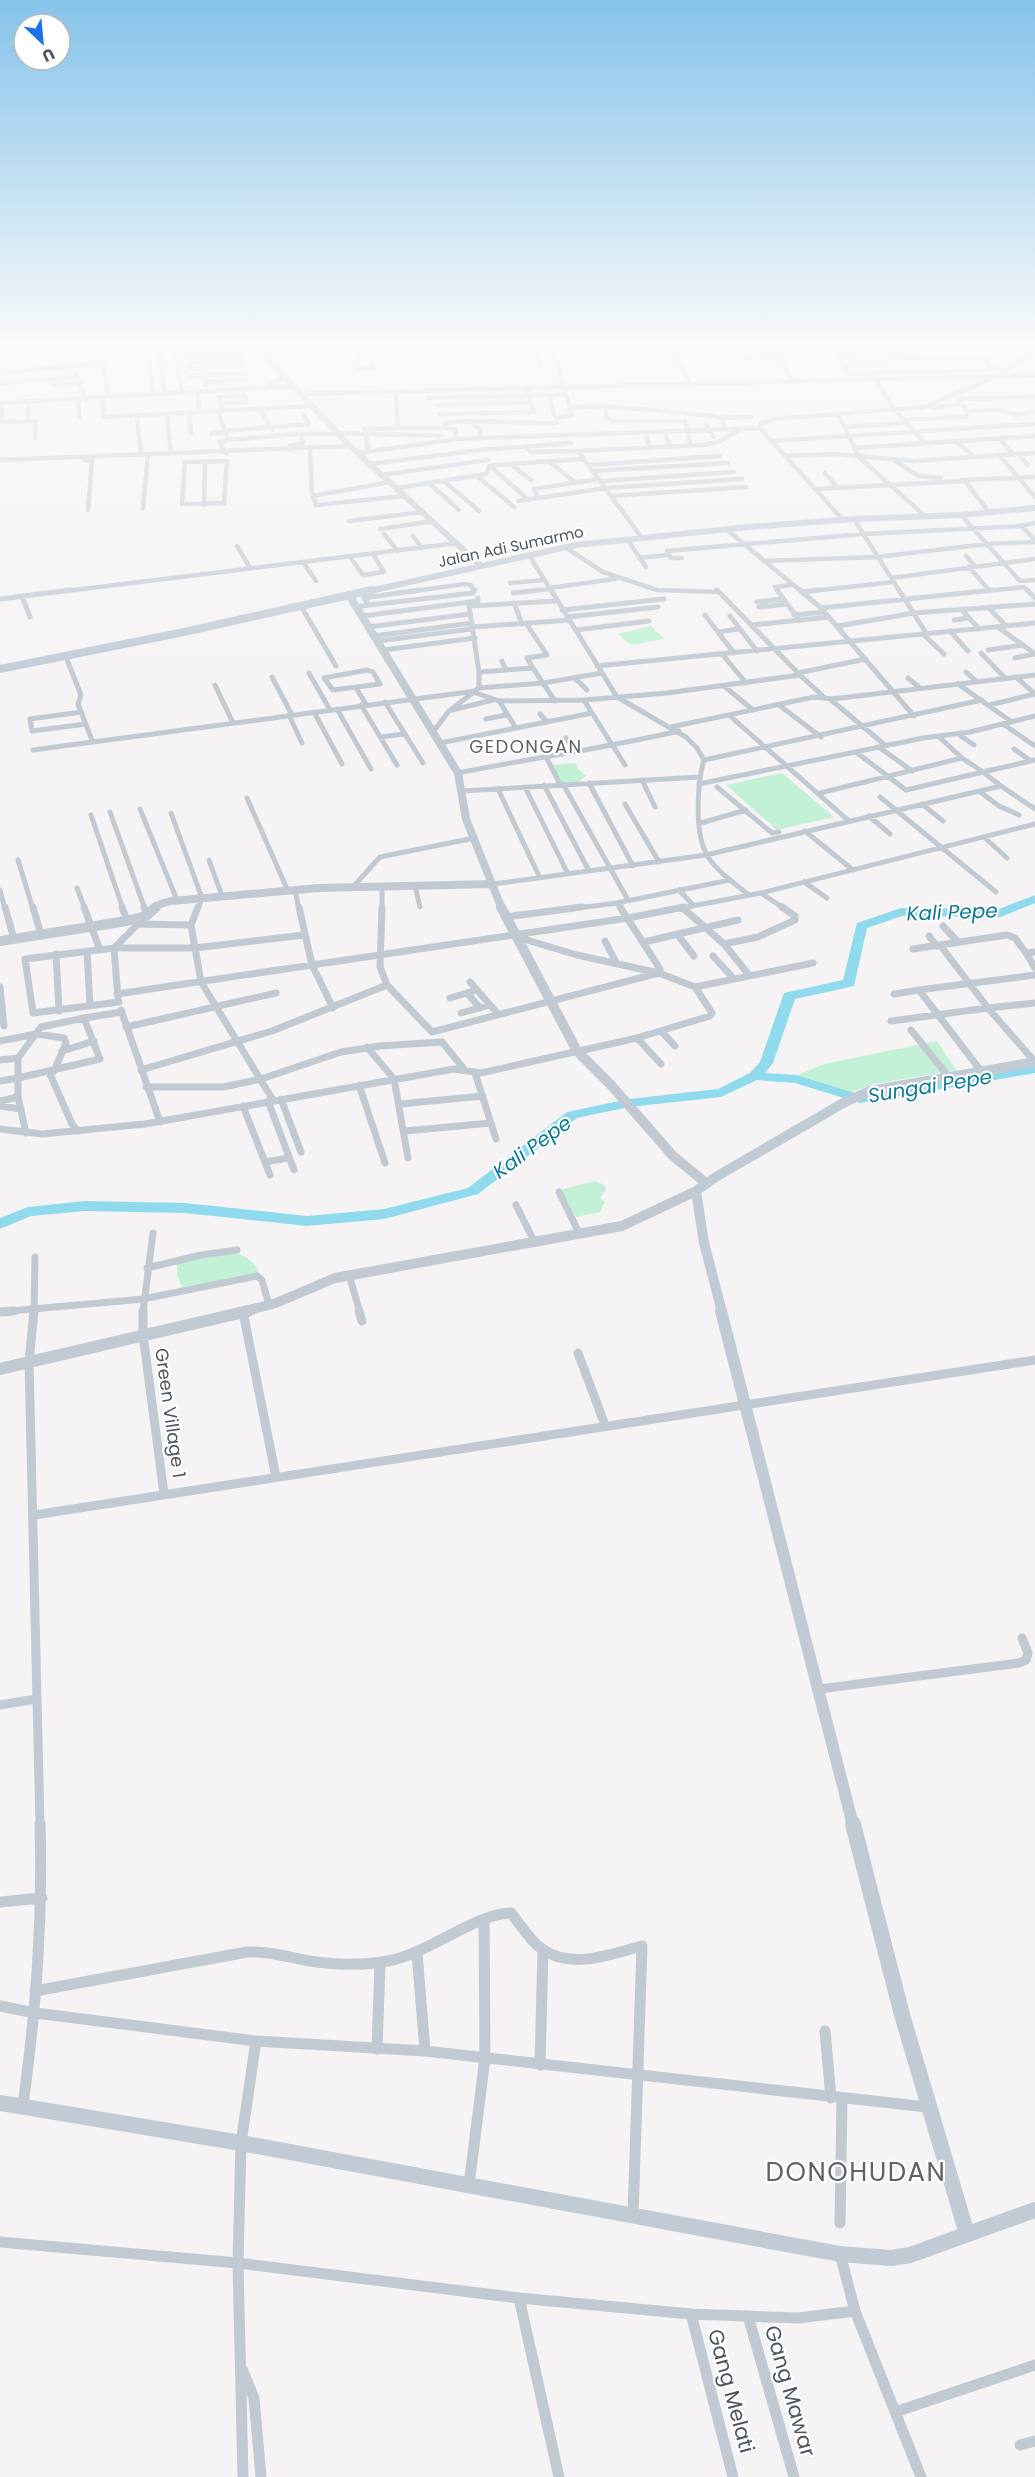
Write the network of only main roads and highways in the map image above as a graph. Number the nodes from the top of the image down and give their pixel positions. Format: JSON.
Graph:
{"nodes":[{"id":1,"x":1035,"y":508,"type":"edge"},
{"id":2,"x":0,"y":669,"type":"edge"},
{"id":3,"x":1035,"y":1062,"type":"edge"},
{"id":4,"x":0,"y":2103,"type":"edge"},
{"id":5,"x":1035,"y":2210,"type":"edge"},
{"id":6,"x":967,"y":2234,"type":"junction"}],
"edges":[{"from":1,"to":2,"type":"main road","name":"Jalan Adi Sumarmo"},
{"from":3,"to":6,"type":"main road"},
{"from":4,"to":6,"type":"main road"},
{"from":5,"to":6,"type":"main road"}]}
